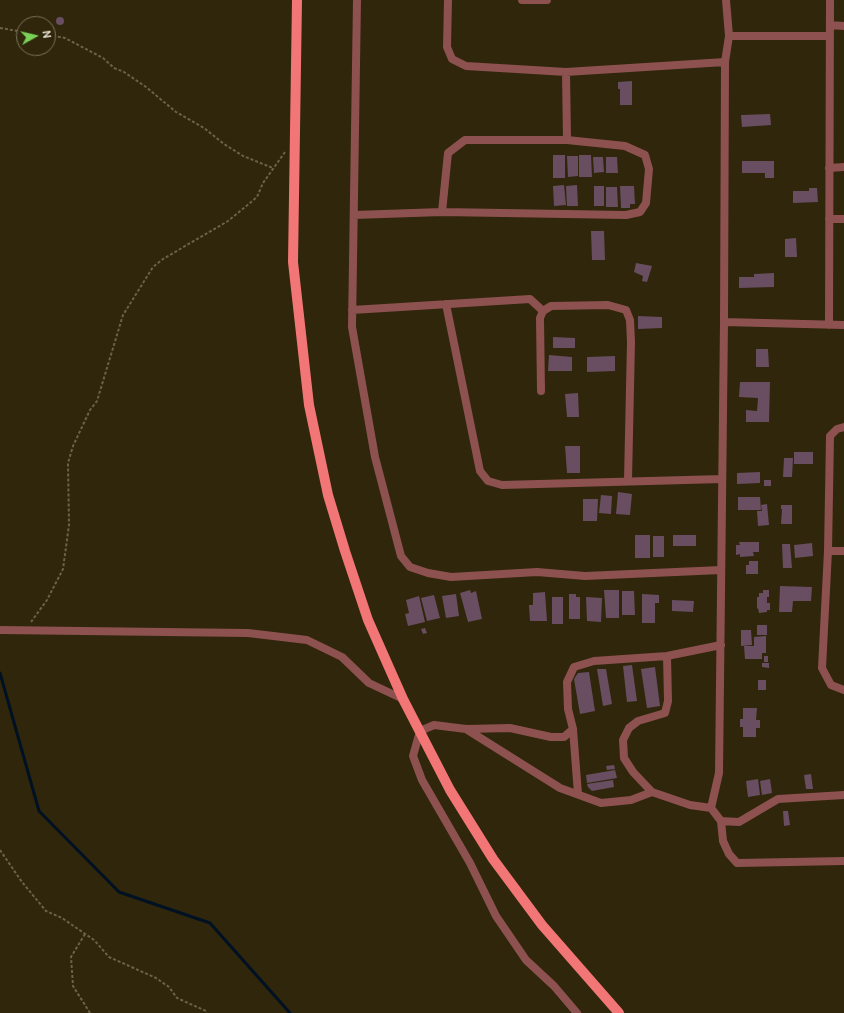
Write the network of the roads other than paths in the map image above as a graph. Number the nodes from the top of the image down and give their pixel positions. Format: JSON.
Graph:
{"nodes":[{"id":1,"x":297,"y":0,"type":"edge"},
{"id":2,"x":357,"y":0,"type":"edge"},
{"id":3,"x":448,"y":0,"type":"edge"},
{"id":4,"x":522,"y":0,"type":"edge"},
{"id":5,"x":548,"y":0,"type":"edge"},
{"id":6,"x":726,"y":0,"type":"edge"},
{"id":7,"x":830,"y":0,"type":"edge"},
{"id":8,"x":830,"y":25,"type":"junction"},
{"id":9,"x":844,"y":26,"type":"edge"},
{"id":10,"x":729,"y":36,"type":"junction"},
{"id":11,"x":830,"y":36,"type":"junction"},
{"id":12,"x":725,"y":62,"type":"junction"},
{"id":13,"x":566,"y":72,"type":"junction"},
{"id":14,"x":567,"y":140,"type":"junction"},
{"id":15,"x":844,"y":167,"type":"edge"},
{"id":16,"x":829,"y":168,"type":"junction"},
{"id":17,"x":442,"y":212,"type":"junction"},
{"id":18,"x":354,"y":215,"type":"junction"},
{"id":19,"x":829,"y":219,"type":"junction"},
{"id":20,"x":844,"y":219,"type":"edge"},
{"id":21,"x":446,"y":304,"type":"junction"},
{"id":22,"x":352,"y":310,"type":"junction"},
{"id":23,"x":543,"y":311,"type":"junction"},
{"id":24,"x":724,"y":322,"type":"junction"},
{"id":25,"x":829,"y":325,"type":"junction"},
{"id":26,"x":844,"y":325,"type":"edge"},
{"id":27,"x":541,"y":391,"type":"dead end"},
{"id":28,"x":844,"y":427,"type":"edge"},
{"id":29,"x":722,"y":479,"type":"junction"},
{"id":30,"x":628,"y":480,"type":"junction"},
{"id":31,"x":828,"y":551,"type":"junction"},
{"id":32,"x":844,"y":552,"type":"edge"},
{"id":33,"x":721,"y":570,"type":"junction"},
{"id":34,"x":0,"y":630,"type":"edge"},
{"id":35,"x":721,"y":645,"type":"junction"},
{"id":36,"x":667,"y":656,"type":"junction"},
{"id":37,"x":844,"y":690,"type":"edge"},
{"id":38,"x":403,"y":699,"type":"junction"},
{"id":39,"x":466,"y":729,"type":"junction"},
{"id":40,"x":573,"y":729,"type":"junction"},
{"id":41,"x":420,"y":731,"type":"junction"},
{"id":42,"x":652,"y":792,"type":"junction"},
{"id":43,"x":578,"y":794,"type":"junction"},
{"id":44,"x":844,"y":795,"type":"edge"},
{"id":45,"x":711,"y":808,"type":"junction"},
{"id":46,"x":721,"y":822,"type":"junction"},
{"id":47,"x":844,"y":861,"type":"edge"},
{"id":48,"x":577,"y":1013,"type":"edge"},
{"id":49,"x":619,"y":1013,"type":"edge"}],
"edges":[{"from":1,"to":38,"type":"main road"},
{"from":2,"to":18,"type":"street"},
{"from":3,"to":13,"type":"street"},
{"from":4,"to":5,"type":"street"},
{"from":6,"to":10,"type":"street"},
{"from":7,"to":8,"type":"street"},
{"from":8,"to":9,"type":"street"},
{"from":8,"to":11,"type":"street"},
{"from":10,"to":11,"type":"street"},
{"from":10,"to":12,"type":"street"},
{"from":11,"to":16,"type":"street"},
{"from":12,"to":13,"type":"street"},
{"from":12,"to":24,"type":"street"},
{"from":13,"to":14,"type":"street"},
{"from":14,"to":17,"type":"street"},
{"from":14,"to":17,"type":"street"},
{"from":15,"to":16,"type":"street"},
{"from":16,"to":19,"type":"street"},
{"from":17,"to":18,"type":"street"},
{"from":18,"to":22,"type":"street"},
{"from":19,"to":20,"type":"street"},
{"from":19,"to":25,"type":"street"},
{"from":21,"to":22,"type":"street"},
{"from":21,"to":23,"type":"street"},
{"from":21,"to":30,"type":"street"},
{"from":22,"to":33,"type":"street"},
{"from":23,"to":27,"type":"street"},
{"from":23,"to":30,"type":"street"},
{"from":24,"to":25,"type":"street"},
{"from":24,"to":29,"type":"street"},
{"from":25,"to":26,"type":"street"},
{"from":28,"to":31,"type":"street"},
{"from":29,"to":30,"type":"street"},
{"from":29,"to":33,"type":"street"},
{"from":31,"to":32,"type":"street"},
{"from":31,"to":37,"type":"street"},
{"from":33,"to":35,"type":"street"},
{"from":34,"to":38,"type":"street"},
{"from":35,"to":36,"type":"street"},
{"from":35,"to":45,"type":"street"},
{"from":36,"to":40,"type":"street"},
{"from":36,"to":42,"type":"street"},
{"from":38,"to":41,"type":"main road"},
{"from":39,"to":40,"type":"street"},
{"from":39,"to":41,"type":"street"},
{"from":39,"to":43,"type":"street"},
{"from":40,"to":43,"type":"street"},
{"from":41,"to":48,"type":"street"},
{"from":41,"to":49,"type":"main road"},
{"from":42,"to":43,"type":"street"},
{"from":42,"to":45,"type":"street"},
{"from":44,"to":46,"type":"street"},
{"from":45,"to":46,"type":"street"},
{"from":46,"to":47,"type":"street"}]}
